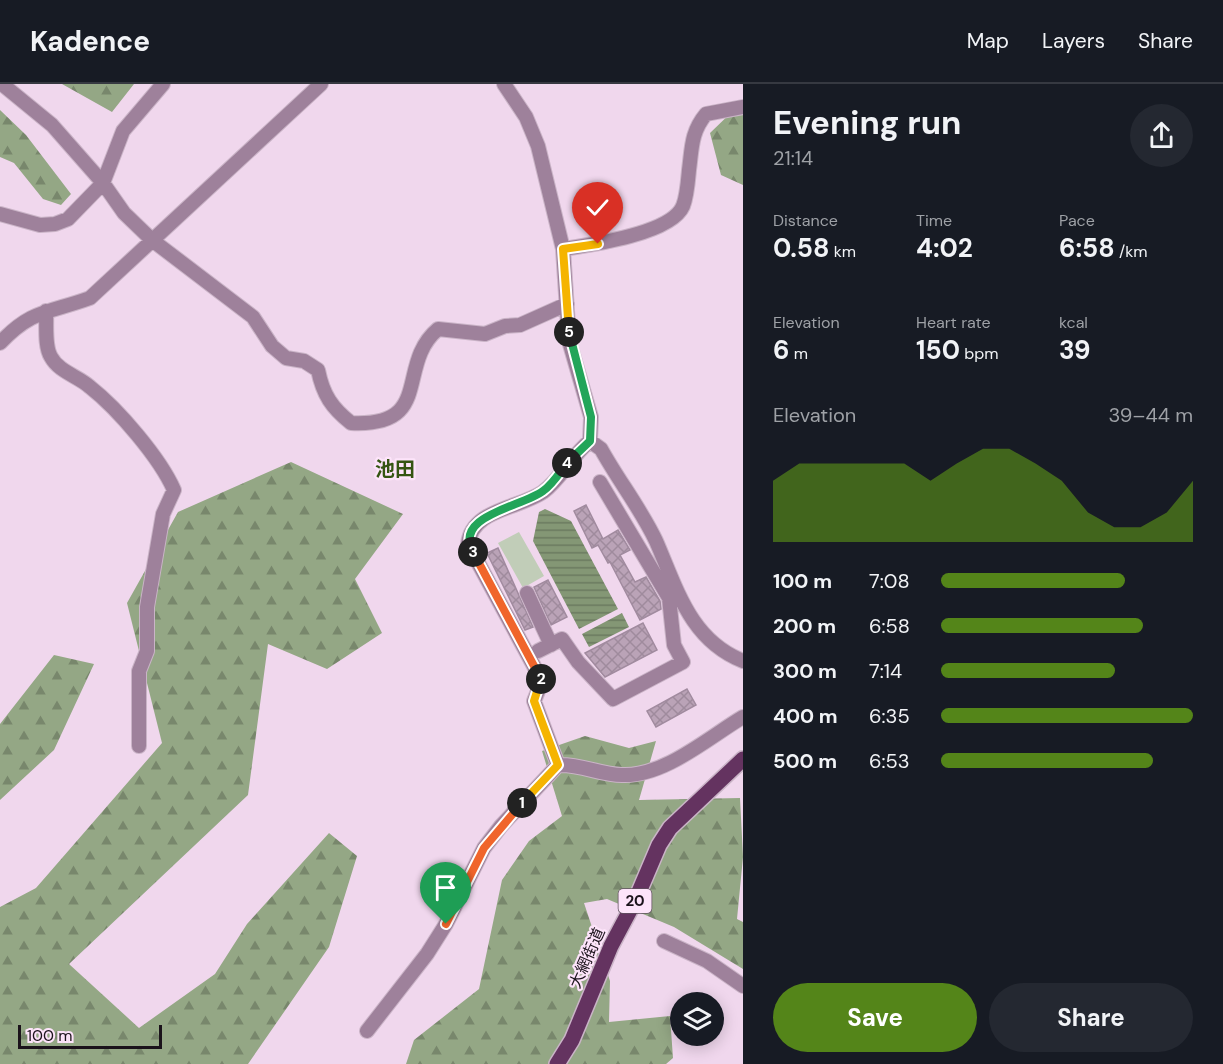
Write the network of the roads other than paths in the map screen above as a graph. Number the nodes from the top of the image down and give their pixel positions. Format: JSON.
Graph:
{"nodes":[{"id":1,"x":2,"y":84,"type":"edge"},
{"id":2,"x":163,"y":84,"type":"edge"},
{"id":3,"x":321,"y":84,"type":"edge"},
{"id":4,"x":504,"y":84,"type":"edge"},
{"id":5,"x":743,"y":107,"type":"edge"},
{"id":6,"x":103,"y":183,"type":"junction"},
{"id":7,"x":0,"y":214,"type":"edge"},
{"id":8,"x":152,"y":240,"type":"junction"},
{"id":9,"x":563,"y":249,"type":"junction"},
{"id":10,"x":567,"y":304,"type":"junction"},
{"id":11,"x":46,"y":311,"type":"junction"},
{"id":12,"x":0,"y":343,"type":"edge"},
{"id":13,"x":590,"y":441,"type":"junction"},
{"id":14,"x":600,"y":482,"type":"dead end"},
{"id":15,"x":664,"y":579,"type":"junction"},
{"id":16,"x":528,"y":593,"type":"dead end"},
{"id":17,"x":551,"y":645,"type":"junction"},
{"id":18,"x":538,"y":651,"type":"dead end"},
{"id":19,"x":743,"y":661,"type":"edge"},
{"id":20,"x":743,"y":717,"type":"edge"},
{"id":21,"x":139,"y":746,"type":"dead end"},
{"id":22,"x":743,"y":759,"type":"edge"},
{"id":23,"x":558,"y":765,"type":"junction"},
{"id":24,"x":664,"y":941,"type":"dead end"},
{"id":25,"x":743,"y":986,"type":"edge"},
{"id":26,"x":367,"y":1031,"type":"dead end"},
{"id":27,"x":557,"y":1064,"type":"edge"}],
"edges":[{"from":1,"to":6,"type":"street"},
{"from":2,"to":6,"type":"street"},
{"from":3,"to":8,"type":"street"},
{"from":4,"to":9,"type":"street"},
{"from":5,"to":9,"type":"street"},
{"from":6,"to":7,"type":"street"},
{"from":6,"to":8,"type":"street"},
{"from":8,"to":10,"type":"street"},
{"from":8,"to":11,"type":"street"},
{"from":9,"to":10,"type":"street"},
{"from":10,"to":13,"type":"street"},
{"from":11,"to":12,"type":"street"},
{"from":11,"to":21,"type":"street"},
{"from":13,"to":15,"type":"street"},
{"from":13,"to":23,"type":"street"},
{"from":14,"to":15,"type":"street"},
{"from":15,"to":17,"type":"street"},
{"from":15,"to":19,"type":"street"},
{"from":16,"to":17,"type":"street"},
{"from":17,"to":18,"type":"street"},
{"from":20,"to":23,"type":"street"},
{"from":22,"to":27,"type":"main road","name":"大網街道","number":"20"},
{"from":23,"to":26,"type":"street"},
{"from":24,"to":25,"type":"street"}]}
